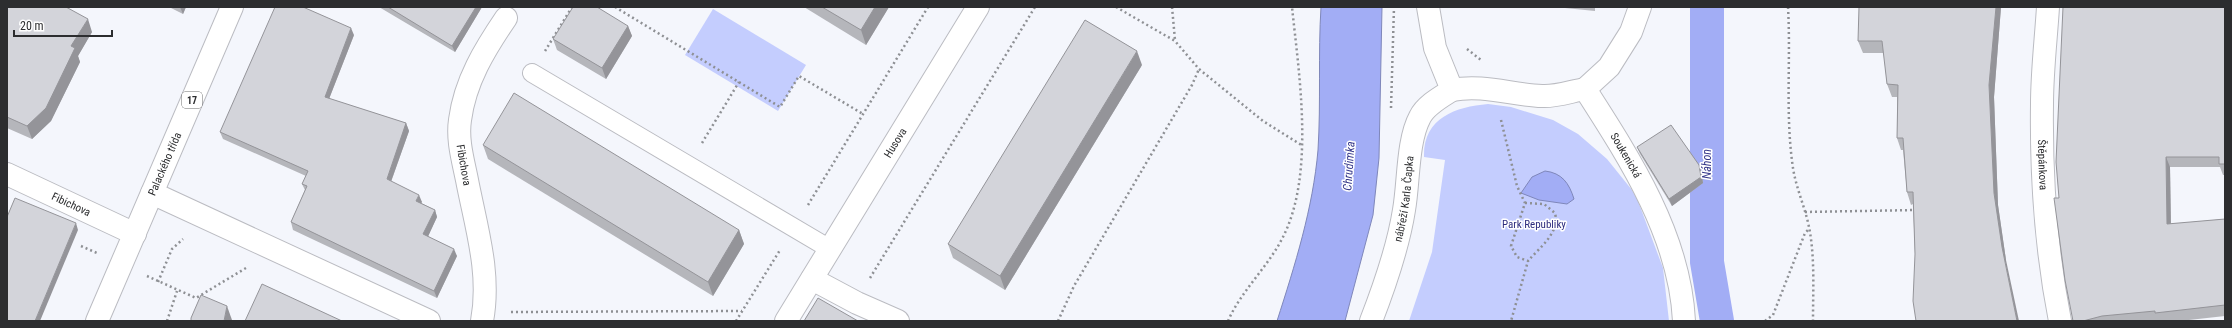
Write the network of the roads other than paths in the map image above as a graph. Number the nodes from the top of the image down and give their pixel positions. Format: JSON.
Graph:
{"nodes":[{"id":1,"x":232,"y":7,"type":"edge"},
{"id":2,"x":977,"y":7,"type":"edge"},
{"id":3,"x":1428,"y":7,"type":"edge"},
{"id":4,"x":1640,"y":7,"type":"edge"},
{"id":5,"x":2048,"y":7,"type":"edge"},
{"id":6,"x":506,"y":18,"type":"dead end"},
{"id":7,"x":532,"y":72,"type":"road end"},
{"id":8,"x":1585,"y":88,"type":"junction"},
{"id":9,"x":1452,"y":90,"type":"junction"},
{"id":10,"x":7,"y":174,"type":"edge"},
{"id":11,"x":152,"y":193,"type":"junction"},
{"id":12,"x":135,"y":234,"type":"junction"},
{"id":13,"x":830,"y":249,"type":"junction"},
{"id":14,"x":812,"y":279,"type":"junction"},
{"id":15,"x":97,"y":321,"type":"edge"},
{"id":16,"x":429,"y":321,"type":"edge"},
{"id":17,"x":482,"y":321,"type":"edge"},
{"id":18,"x":786,"y":321,"type":"edge"},
{"id":19,"x":898,"y":321,"type":"edge"},
{"id":20,"x":1371,"y":321,"type":"edge"},
{"id":21,"x":1684,"y":321,"type":"edge"},
{"id":22,"x":2060,"y":321,"type":"edge"}],
"edges":[{"from":1,"to":11,"type":"street","name":"Palackého třída","number":"17"},
{"from":2,"to":13,"type":"street","name":"Husova"},
{"from":3,"to":9,"type":"street"},
{"from":4,"to":8,"type":"street"},
{"from":5,"to":22,"type":"street","name":"Štěpánkova"},
{"from":6,"to":17,"type":"street","name":"Fibichova"},
{"from":7,"to":13,"type":"lane"},
{"from":8,"to":9,"type":"street","name":"nábřeží Karla Čapka"},
{"from":8,"to":21,"type":"street","name":"Soukenická"},
{"from":9,"to":20,"type":"street","name":"nábřeží Karla Čapka"},
{"from":10,"to":12,"type":"street","name":"Fibichova"},
{"from":11,"to":12,"type":"street","name":"Palackého třída","number":"17"},
{"from":11,"to":16,"type":"street"},
{"from":12,"to":15,"type":"street","name":"Palackého třída","number":"17"},
{"from":13,"to":14,"type":"street","name":"Husova"},
{"from":14,"to":18,"type":"street","name":"Husova"},
{"from":14,"to":19,"type":"street"}]}
